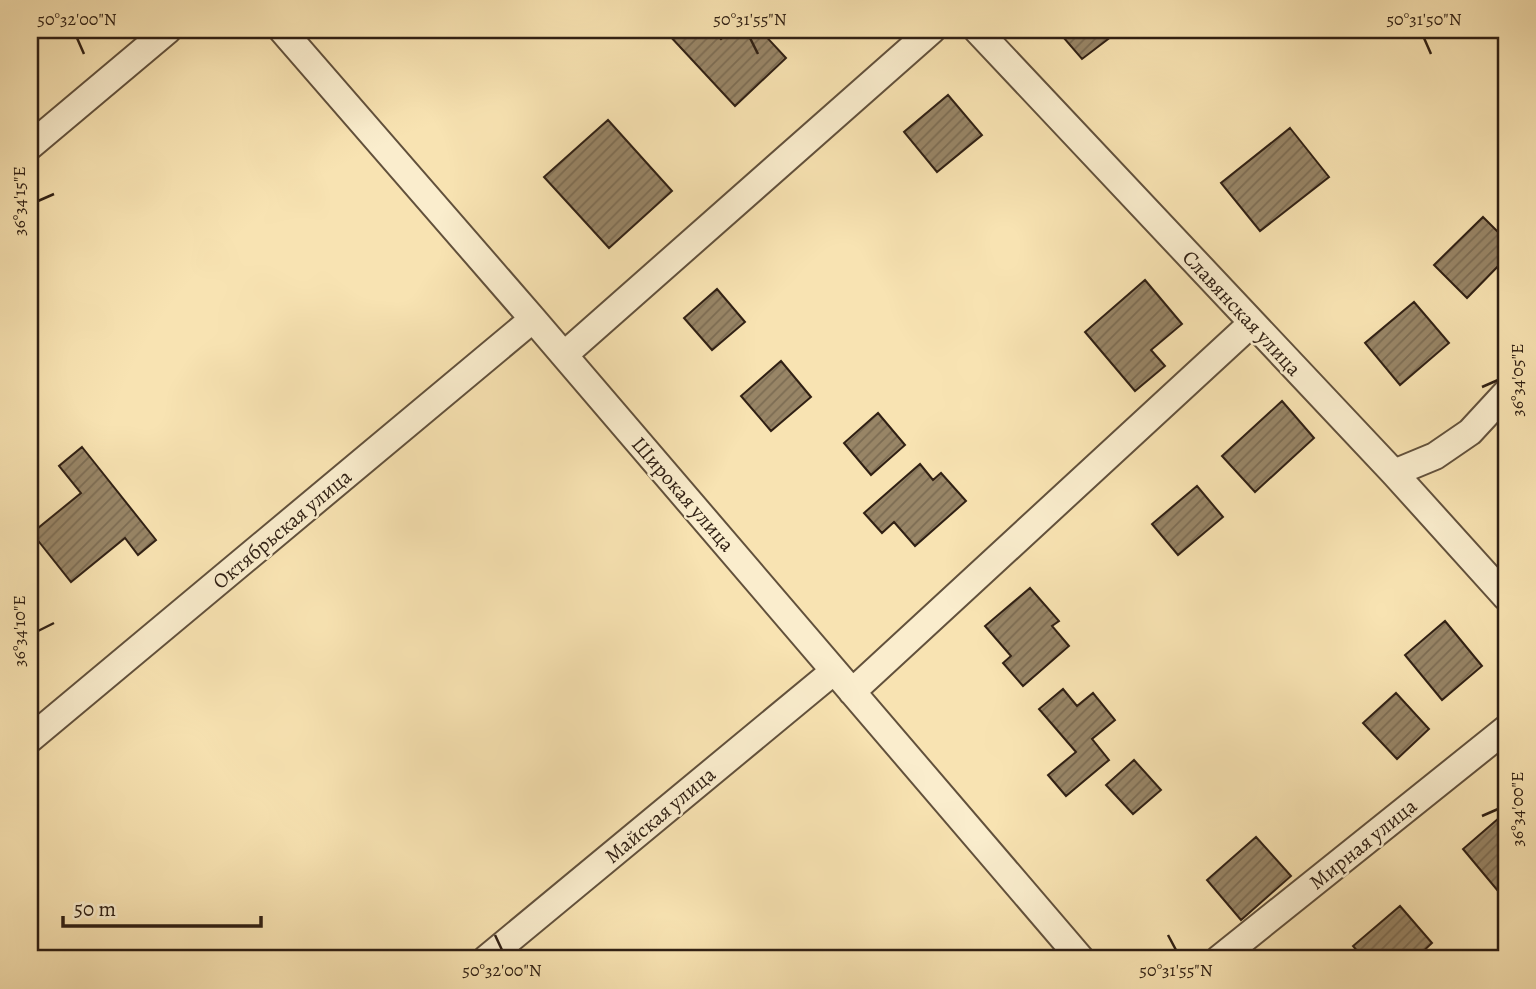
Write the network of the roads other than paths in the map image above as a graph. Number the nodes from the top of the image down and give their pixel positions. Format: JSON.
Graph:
{"nodes":[{"id":1,"x":169,"y":30,"type":"edge"},
{"id":2,"x":282,"y":30,"type":"edge"},
{"id":3,"x":932,"y":30,"type":"edge"},
{"id":4,"x":977,"y":30,"type":"edge"},
{"id":5,"x":30,"y":146,"type":"edge"},
{"id":6,"x":533,"y":319,"type":"junction"},
{"id":7,"x":1251,"y":324,"type":"junction"},
{"id":8,"x":564,"y":355,"type":"junction"},
{"id":9,"x":1506,"y":393,"type":"edge"},
{"id":10,"x":1394,"y":473,"type":"junction"},
{"id":11,"x":1506,"y":597,"type":"edge"},
{"id":12,"x":834,"y":671,"type":"junction"},
{"id":13,"x":852,"y":692,"type":"junction"},
{"id":14,"x":1506,"y":729,"type":"edge"},
{"id":15,"x":30,"y":739,"type":"edge"},
{"id":16,"x":486,"y":959,"type":"edge"},
{"id":17,"x":1081,"y":959,"type":"edge"},
{"id":18,"x":1219,"y":959,"type":"edge"}],
"edges":[{"from":1,"to":5,"type":"street"},
{"from":2,"to":6,"type":"street","name":"Широкая улица"},
{"from":3,"to":8,"type":"street"},
{"from":4,"to":7,"type":"street","name":"Славянская улица"},
{"from":6,"to":8,"type":"street","name":"Широкая улица"},
{"from":6,"to":15,"type":"street","name":"Октябрьская улица"},
{"from":7,"to":10,"type":"street","name":"Славянская улица"},
{"from":7,"to":13,"type":"street"},
{"from":8,"to":12,"type":"street","name":"Широкая улица"},
{"from":9,"to":10,"type":"street"},
{"from":10,"to":11,"type":"street","name":"Славянская улица"},
{"from":12,"to":13,"type":"street","name":"Широкая улица"},
{"from":12,"to":16,"type":"street","name":"Майская улица"},
{"from":13,"to":17,"type":"street","name":"Широкая улица"},
{"from":14,"to":18,"type":"street","name":"Мирная улица"}]}
